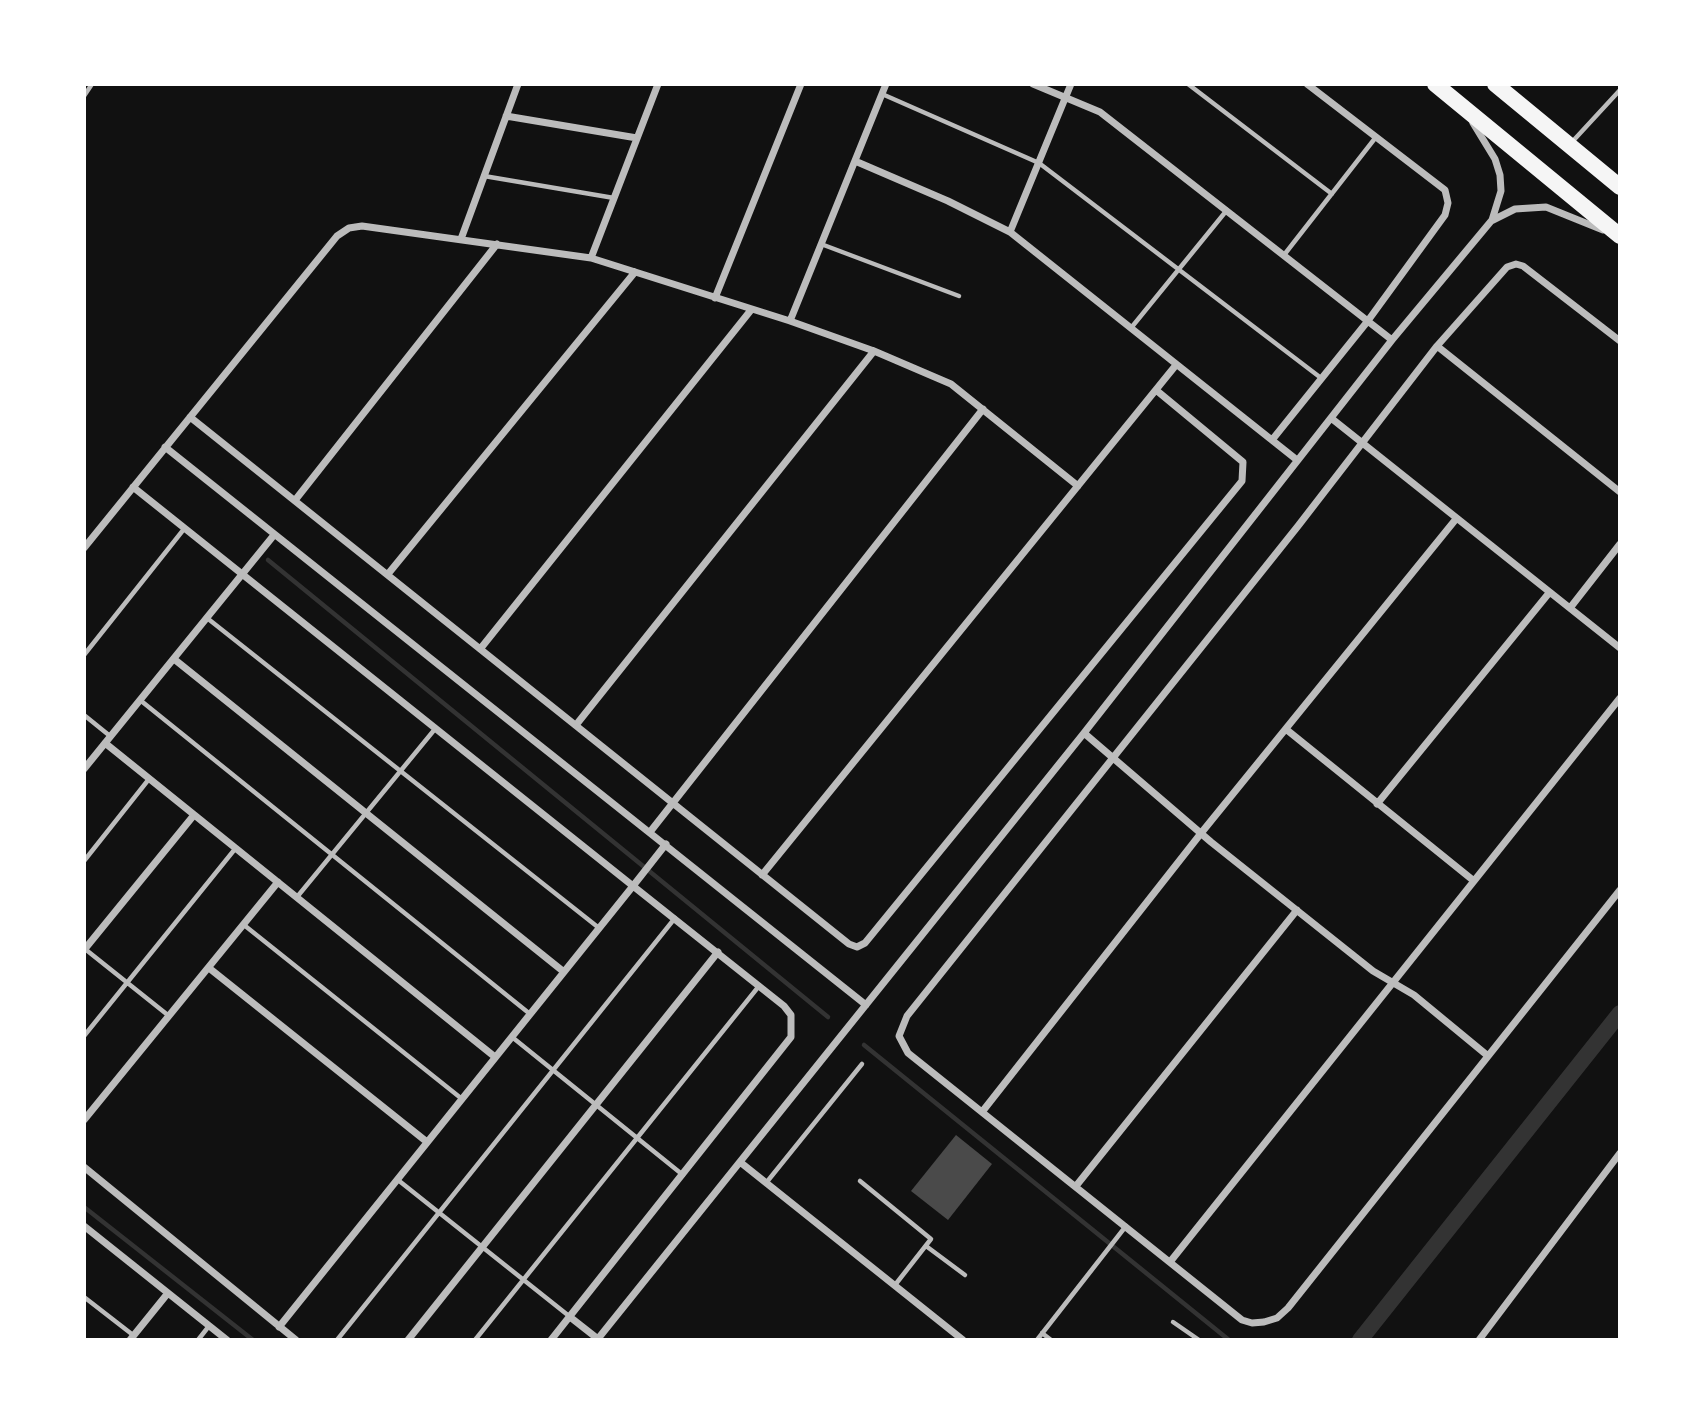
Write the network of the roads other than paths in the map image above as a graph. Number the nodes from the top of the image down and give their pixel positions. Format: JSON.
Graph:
{"nodes":[{"id":1,"x":92,"y":84,"type":"edge"},
{"id":2,"x":518,"y":84,"type":"edge"},
{"id":3,"x":658,"y":84,"type":"edge"},
{"id":4,"x":801,"y":84,"type":"edge"},
{"id":5,"x":886,"y":84,"type":"edge"},
{"id":6,"x":1033,"y":84,"type":"edge"},
{"id":7,"x":1071,"y":84,"type":"edge"},
{"id":8,"x":1188,"y":84,"type":"edge"},
{"id":9,"x":1307,"y":84,"type":"edge"},
{"id":10,"x":1435,"y":84,"type":"edge"},
{"id":11,"x":1495,"y":84,"type":"edge"},
{"id":12,"x":1620,"y":90,"type":"edge"},
{"id":13,"x":882,"y":94,"type":"junction"},
{"id":14,"x":84,"y":96,"type":"edge"},
{"id":15,"x":1066,"y":97,"type":"junction"},
{"id":16,"x":1456,"y":101,"type":"junction"},
{"id":17,"x":506,"y":116,"type":"junction"},
{"id":18,"x":1376,"y":137,"type":"junction"},
{"id":19,"x":637,"y":138,"type":"junction"},
{"id":20,"x":1569,"y":145,"type":"junction"},
{"id":21,"x":855,"y":161,"type":"junction"},
{"id":22,"x":1039,"y":163,"type":"junction"},
{"id":23,"x":483,"y":176,"type":"junction"},
{"id":24,"x":1620,"y":186,"type":"edge"},
{"id":25,"x":1332,"y":194,"type":"junction"},
{"id":26,"x":614,"y":198,"type":"junction"},
{"id":27,"x":1227,"y":210,"type":"junction"},
{"id":28,"x":1492,"y":220,"type":"junction"},
{"id":29,"x":1010,"y":232,"type":"junction"},
{"id":30,"x":1620,"y":237,"type":"edge"},
{"id":31,"x":461,"y":239,"type":"junction"},
{"id":32,"x":497,"y":244,"type":"junction"},
{"id":33,"x":821,"y":244,"type":"junction"},
{"id":34,"x":1283,"y":255,"type":"junction"},
{"id":35,"x":591,"y":258,"type":"junction"},
{"id":36,"x":1179,"y":270,"type":"junction"},
{"id":37,"x":635,"y":272,"type":"junction"},
{"id":38,"x":959,"y":296,"type":"dead end"},
{"id":39,"x":715,"y":298,"type":"junction"},
{"id":40,"x":751,"y":310,"type":"junction"},
{"id":41,"x":790,"y":321,"type":"junction"},
{"id":42,"x":1367,"y":322,"type":"junction"},
{"id":43,"x":1132,"y":328,"type":"junction"},
{"id":44,"x":1392,"y":340,"type":"junction"},
{"id":45,"x":1620,"y":341,"type":"edge"},
{"id":46,"x":1437,"y":346,"type":"junction"},
{"id":47,"x":874,"y":351,"type":"junction"},
{"id":48,"x":1176,"y":365,"type":"junction"},
{"id":49,"x":1321,"y":377,"type":"junction"},
{"id":50,"x":1156,"y":390,"type":"junction"},
{"id":51,"x":983,"y":409,"type":"junction"},
{"id":52,"x":190,"y":417,"type":"junction"},
{"id":53,"x":1331,"y":418,"type":"junction"},
{"id":54,"x":1272,"y":440,"type":"junction"},
{"id":55,"x":1362,"y":442,"type":"junction"},
{"id":56,"x":165,"y":447,"type":"junction"},
{"id":57,"x":1297,"y":460,"type":"junction"},
{"id":58,"x":1078,"y":486,"type":"junction"},
{"id":59,"x":133,"y":487,"type":"junction"},
{"id":60,"x":1620,"y":492,"type":"edge"},
{"id":61,"x":296,"y":499,"type":"junction"},
{"id":62,"x":1456,"y":519,"type":"junction"},
{"id":63,"x":184,"y":529,"type":"junction"},
{"id":64,"x":274,"y":535,"type":"junction"},
{"id":65,"x":1620,"y":544,"type":"edge"},
{"id":66,"x":84,"y":548,"type":"edge"},
{"id":67,"x":242,"y":575,"type":"junction"},
{"id":68,"x":388,"y":575,"type":"junction"},
{"id":69,"x":1549,"y":593,"type":"junction"},
{"id":70,"x":1570,"y":608,"type":"junction"},
{"id":71,"x":207,"y":618,"type":"junction"},
{"id":72,"x":481,"y":648,"type":"junction"},
{"id":73,"x":1620,"y":648,"type":"edge"},
{"id":74,"x":84,"y":654,"type":"edge"},
{"id":75,"x":174,"y":659,"type":"junction"},
{"id":76,"x":1620,"y":698,"type":"edge"},
{"id":77,"x":140,"y":700,"type":"junction"},
{"id":78,"x":84,"y":715,"type":"edge"},
{"id":79,"x":576,"y":725,"type":"junction"},
{"id":80,"x":435,"y":729,"type":"junction"},
{"id":81,"x":1287,"y":730,"type":"junction"},
{"id":82,"x":1084,"y":733,"type":"junction"},
{"id":83,"x":108,"y":740,"type":"junction"},
{"id":84,"x":1114,"y":756,"type":"junction"},
{"id":85,"x":84,"y":769,"type":"edge"},
{"id":86,"x":400,"y":771,"type":"junction"},
{"id":87,"x":149,"y":779,"type":"junction"},
{"id":88,"x":673,"y":802,"type":"junction"},
{"id":89,"x":1377,"y":804,"type":"junction"},
{"id":90,"x":366,"y":814,"type":"junction"},
{"id":91,"x":194,"y":815,"type":"junction"},
{"id":92,"x":650,"y":832,"type":"junction"},
{"id":93,"x":1202,"y":832,"type":"junction"},
{"id":94,"x":666,"y":844,"type":"junction"},
{"id":95,"x":236,"y":848,"type":"junction"},
{"id":96,"x":331,"y":855,"type":"junction"},
{"id":97,"x":84,"y":861,"type":"edge"},
{"id":98,"x":762,"y":874,"type":"junction"},
{"id":99,"x":1474,"y":881,"type":"junction"},
{"id":100,"x":278,"y":882,"type":"junction"},
{"id":101,"x":634,"y":886,"type":"junction"},
{"id":102,"x":1620,"y":890,"type":"edge"},
{"id":103,"x":297,"y":897,"type":"junction"},
{"id":104,"x":1297,"y":911,"type":"junction"},
{"id":105,"x":675,"y":918,"type":"junction"},
{"id":106,"x":243,"y":925,"type":"junction"},
{"id":107,"x":600,"y":928,"type":"junction"},
{"id":108,"x":84,"y":949,"type":"edge"},
{"id":109,"x":718,"y":952,"type":"junction"},
{"id":110,"x":209,"y":968,"type":"junction"},
{"id":111,"x":564,"y":972,"type":"junction"},
{"id":112,"x":127,"y":982,"type":"junction"},
{"id":113,"x":1394,"y":984,"type":"junction"},
{"id":114,"x":760,"y":986,"type":"junction"},
{"id":115,"x":866,"y":1005,"type":"junction"},
{"id":116,"x":530,"y":1014,"type":"junction"},
{"id":117,"x":169,"y":1016,"type":"junction"},
{"id":118,"x":84,"y":1036,"type":"edge"},
{"id":119,"x":512,"y":1037,"type":"junction"},
{"id":120,"x":1488,"y":1056,"type":"junction"},
{"id":121,"x":495,"y":1057,"type":"junction"},
{"id":122,"x":862,"y":1064,"type":"dead end"},
{"id":123,"x":554,"y":1071,"type":"junction"},
{"id":124,"x":462,"y":1099,"type":"junction"},
{"id":125,"x":596,"y":1105,"type":"junction"},
{"id":126,"x":982,"y":1112,"type":"junction"},
{"id":127,"x":84,"y":1120,"type":"edge"},
{"id":128,"x":638,"y":1139,"type":"junction"},
{"id":129,"x":427,"y":1142,"type":"junction"},
{"id":130,"x":1620,"y":1153,"type":"edge"},
{"id":131,"x":740,"y":1162,"type":"junction"},
{"id":132,"x":84,"y":1167,"type":"edge"},
{"id":133,"x":683,"y":1175,"type":"junction"},
{"id":134,"x":397,"y":1180,"type":"junction"},
{"id":135,"x":860,"y":1181,"type":"dead end"},
{"id":136,"x":766,"y":1183,"type":"junction"},
{"id":137,"x":1076,"y":1186,"type":"junction"},
{"id":138,"x":440,"y":1214,"type":"junction"},
{"id":139,"x":84,"y":1226,"type":"edge"},
{"id":140,"x":1126,"y":1226,"type":"junction"},
{"id":141,"x":926,"y":1246,"type":"junction"},
{"id":142,"x":482,"y":1247,"type":"junction"},
{"id":143,"x":1170,"y":1262,"type":"junction"},
{"id":144,"x":965,"y":1275,"type":"dead end"},
{"id":145,"x":523,"y":1279,"type":"junction"},
{"id":146,"x":895,"y":1286,"type":"junction"},
{"id":147,"x":168,"y":1293,"type":"junction"},
{"id":148,"x":84,"y":1297,"type":"edge"},
{"id":149,"x":570,"y":1317,"type":"junction"},
{"id":150,"x":1173,"y":1322,"type":"dead end"},
{"id":151,"x":209,"y":1325,"type":"junction"},
{"id":152,"x":279,"y":1327,"type":"junction"},
{"id":153,"x":1042,"y":1333,"type":"junction"},
{"id":154,"x":132,"y":1338,"type":"edge"},
{"id":155,"x":598,"y":1339,"type":"edge"},
{"id":156,"x":198,"y":1340,"type":"edge"},
{"id":157,"x":227,"y":1340,"type":"edge"},
{"id":158,"x":296,"y":1340,"type":"edge"},
{"id":159,"x":337,"y":1340,"type":"edge"},
{"id":160,"x":408,"y":1340,"type":"edge"},
{"id":161,"x":475,"y":1340,"type":"edge"},
{"id":162,"x":551,"y":1340,"type":"edge"},
{"id":163,"x":963,"y":1340,"type":"edge"},
{"id":164,"x":1037,"y":1340,"type":"edge"},
{"id":165,"x":1051,"y":1340,"type":"edge"},
{"id":166,"x":1199,"y":1340,"type":"edge"},
{"id":167,"x":1479,"y":1340,"type":"edge"}],
"edges":[{"from":1,"to":14,"type":"lane"},
{"from":2,"to":17,"type":"street"},
{"from":3,"to":19,"type":"street"},
{"from":4,"to":39,"type":"street"},
{"from":5,"to":13,"type":"street"},
{"from":6,"to":15,"type":"street"},
{"from":7,"to":15,"type":"street"},
{"from":8,"to":25,"type":"lane"},
{"from":9,"to":18,"type":"street"},
{"from":10,"to":16,"type":"highway"},
{"from":11,"to":20,"type":"highway"},
{"from":12,"to":20,"type":"lane"},
{"from":13,"to":21,"type":"street"},
{"from":13,"to":22,"type":"lane"},
{"from":15,"to":22,"type":"street"},
{"from":15,"to":27,"type":"street"},
{"from":16,"to":28,"type":"street"},
{"from":16,"to":30,"type":"highway"},
{"from":17,"to":19,"type":"street"},
{"from":17,"to":23,"type":"street"},
{"from":18,"to":25,"type":"lane"},
{"from":18,"to":42,"type":"street"},
{"from":19,"to":26,"type":"street"},
{"from":20,"to":24,"type":"highway"},
{"from":21,"to":29,"type":"street"},
{"from":21,"to":33,"type":"street"},
{"from":22,"to":29,"type":"street"},
{"from":22,"to":36,"type":"lane"},
{"from":23,"to":26,"type":"lane"},
{"from":23,"to":31,"type":"street"},
{"from":25,"to":34,"type":"lane"},
{"from":26,"to":35,"type":"street"},
{"from":27,"to":34,"type":"street"},
{"from":27,"to":36,"type":"lane"},
{"from":28,"to":30,"type":"street"},
{"from":28,"to":44,"type":"street"},
{"from":29,"to":43,"type":"street"},
{"from":31,"to":32,"type":"street"},
{"from":31,"to":52,"type":"street"},
{"from":32,"to":35,"type":"street"},
{"from":32,"to":61,"type":"street"},
{"from":33,"to":38,"type":"lane"},
{"from":33,"to":41,"type":"street"},
{"from":34,"to":42,"type":"street"},
{"from":35,"to":37,"type":"street"},
{"from":36,"to":43,"type":"lane"},
{"from":36,"to":49,"type":"lane"},
{"from":37,"to":39,"type":"street"},
{"from":37,"to":68,"type":"street"},
{"from":39,"to":40,"type":"street"},
{"from":40,"to":41,"type":"street"},
{"from":40,"to":72,"type":"street"},
{"from":41,"to":47,"type":"street"},
{"from":42,"to":44,"type":"street"},
{"from":42,"to":49,"type":"street"},
{"from":43,"to":48,"type":"street"},
{"from":44,"to":53,"type":"street"},
{"from":45,"to":46,"type":"street"},
{"from":46,"to":55,"type":"street"},
{"from":46,"to":60,"type":"street"},
{"from":47,"to":51,"type":"street"},
{"from":47,"to":79,"type":"street"},
{"from":48,"to":50,"type":"street"},
{"from":48,"to":54,"type":"street"},
{"from":49,"to":54,"type":"street"},
{"from":50,"to":58,"type":"street"},
{"from":50,"to":98,"type":"street"},
{"from":51,"to":58,"type":"street"},
{"from":51,"to":88,"type":"street"},
{"from":52,"to":56,"type":"street"},
{"from":52,"to":61,"type":"street"},
{"from":53,"to":55,"type":"street"},
{"from":53,"to":57,"type":"street"},
{"from":54,"to":57,"type":"street"},
{"from":55,"to":62,"type":"street"},
{"from":55,"to":84,"type":"street"},
{"from":56,"to":59,"type":"street"},
{"from":56,"to":64,"type":"street"},
{"from":57,"to":82,"type":"street"},
{"from":58,"to":98,"type":"street"},
{"from":59,"to":63,"type":"street"},
{"from":59,"to":66,"type":"street"},
{"from":61,"to":68,"type":"street"},
{"from":62,"to":69,"type":"street"},
{"from":62,"to":81,"type":"street"},
{"from":63,"to":67,"type":"street"},
{"from":63,"to":74,"type":"lane"},
{"from":64,"to":67,"type":"street"},
{"from":64,"to":92,"type":"street"},
{"from":65,"to":70,"type":"street"},
{"from":67,"to":71,"type":"street"},
{"from":67,"to":80,"type":"street"},
{"from":68,"to":72,"type":"street"},
{"from":69,"to":70,"type":"street"},
{"from":69,"to":89,"type":"street"},
{"from":70,"to":73,"type":"street"},
{"from":71,"to":75,"type":"street"},
{"from":71,"to":86,"type":"lane"},
{"from":72,"to":79,"type":"street"},
{"from":75,"to":77,"type":"street"},
{"from":75,"to":90,"type":"street"},
{"from":76,"to":99,"type":"street"},
{"from":77,"to":83,"type":"street"},
{"from":77,"to":96,"type":"lane"},
{"from":78,"to":83,"type":"lane"},
{"from":79,"to":88,"type":"street"},
{"from":80,"to":86,"type":"lane"},
{"from":80,"to":101,"type":"street"},
{"from":81,"to":89,"type":"street"},
{"from":81,"to":93,"type":"street"},
{"from":82,"to":84,"type":"street"},
{"from":82,"to":115,"type":"street"},
{"from":83,"to":85,"type":"street"},
{"from":83,"to":87,"type":"street"},
{"from":84,"to":93,"type":"street"},
{"from":84,"to":126,"type":"street"},
{"from":86,"to":90,"type":"lane"},
{"from":86,"to":107,"type":"lane"},
{"from":87,"to":91,"type":"street"},
{"from":87,"to":97,"type":"lane"},
{"from":88,"to":92,"type":"street"},
{"from":88,"to":98,"type":"street"},
{"from":89,"to":99,"type":"street"},
{"from":90,"to":96,"type":"lane"},
{"from":90,"to":111,"type":"street"},
{"from":91,"to":95,"type":"street"},
{"from":91,"to":108,"type":"street"},
{"from":92,"to":94,"type":"street"},
{"from":93,"to":104,"type":"street"},
{"from":93,"to":126,"type":"street"},
{"from":94,"to":101,"type":"street"},
{"from":94,"to":115,"type":"street"},
{"from":95,"to":100,"type":"street"},
{"from":95,"to":112,"type":"lane"},
{"from":96,"to":103,"type":"lane"},
{"from":96,"to":116,"type":"lane"},
{"from":99,"to":113,"type":"street"},
{"from":100,"to":103,"type":"street"},
{"from":100,"to":106,"type":"street"},
{"from":101,"to":105,"type":"street"},
{"from":101,"to":107,"type":"street"},
{"from":102,"to":120,"type":"street"},
{"from":103,"to":121,"type":"street"},
{"from":104,"to":113,"type":"street"},
{"from":104,"to":137,"type":"street"},
{"from":105,"to":109,"type":"street"},
{"from":105,"to":123,"type":"lane"},
{"from":106,"to":110,"type":"street"},
{"from":106,"to":124,"type":"lane"},
{"from":107,"to":111,"type":"street"},
{"from":108,"to":112,"type":"lane"},
{"from":109,"to":114,"type":"street"},
{"from":109,"to":125,"type":"street"},
{"from":110,"to":117,"type":"street"},
{"from":110,"to":129,"type":"street"},
{"from":111,"to":116,"type":"street"},
{"from":112,"to":117,"type":"lane"},
{"from":112,"to":118,"type":"lane"},
{"from":113,"to":120,"type":"street"},
{"from":113,"to":143,"type":"street"},
{"from":114,"to":128,"type":"lane"},
{"from":114,"to":133,"type":"street"},
{"from":115,"to":131,"type":"street"},
{"from":116,"to":119,"type":"street"},
{"from":117,"to":127,"type":"street"},
{"from":119,"to":121,"type":"street"},
{"from":119,"to":123,"type":"lane"},
{"from":120,"to":143,"type":"street"},
{"from":121,"to":124,"type":"street"},
{"from":122,"to":136,"type":"lane"},
{"from":123,"to":125,"type":"lane"},
{"from":123,"to":138,"type":"lane"},
{"from":124,"to":129,"type":"street"},
{"from":125,"to":128,"type":"lane"},
{"from":125,"to":142,"type":"street"},
{"from":126,"to":137,"type":"street"},
{"from":128,"to":133,"type":"lane"},
{"from":128,"to":145,"type":"lane"},
{"from":129,"to":134,"type":"street"},
{"from":130,"to":167,"type":"street"},
{"from":131,"to":136,"type":"street"},
{"from":131,"to":155,"type":"street"},
{"from":132,"to":152,"type":"street"},
{"from":133,"to":149,"type":"street"},
{"from":134,"to":138,"type":"lane"},
{"from":134,"to":152,"type":"street"},
{"from":135,"to":141,"type":"lane"},
{"from":136,"to":146,"type":"street"},
{"from":137,"to":140,"type":"street"},
{"from":138,"to":142,"type":"lane"},
{"from":138,"to":159,"type":"lane"},
{"from":139,"to":147,"type":"street"},
{"from":140,"to":143,"type":"street"},
{"from":140,"to":153,"type":"lane"},
{"from":141,"to":144,"type":"lane"},
{"from":141,"to":146,"type":"lane"},
{"from":142,"to":145,"type":"lane"},
{"from":142,"to":160,"type":"street"},
{"from":145,"to":149,"type":"lane"},
{"from":145,"to":161,"type":"lane"},
{"from":146,"to":163,"type":"street"},
{"from":147,"to":151,"type":"street"},
{"from":147,"to":154,"type":"street"},
{"from":148,"to":154,"type":"lane"},
{"from":149,"to":155,"type":"street"},
{"from":149,"to":162,"type":"street"},
{"from":150,"to":166,"type":"lane"},
{"from":151,"to":156,"type":"lane"},
{"from":151,"to":157,"type":"street"},
{"from":152,"to":158,"type":"street"},
{"from":153,"to":164,"type":"lane"},
{"from":153,"to":165,"type":"lane"}]}
